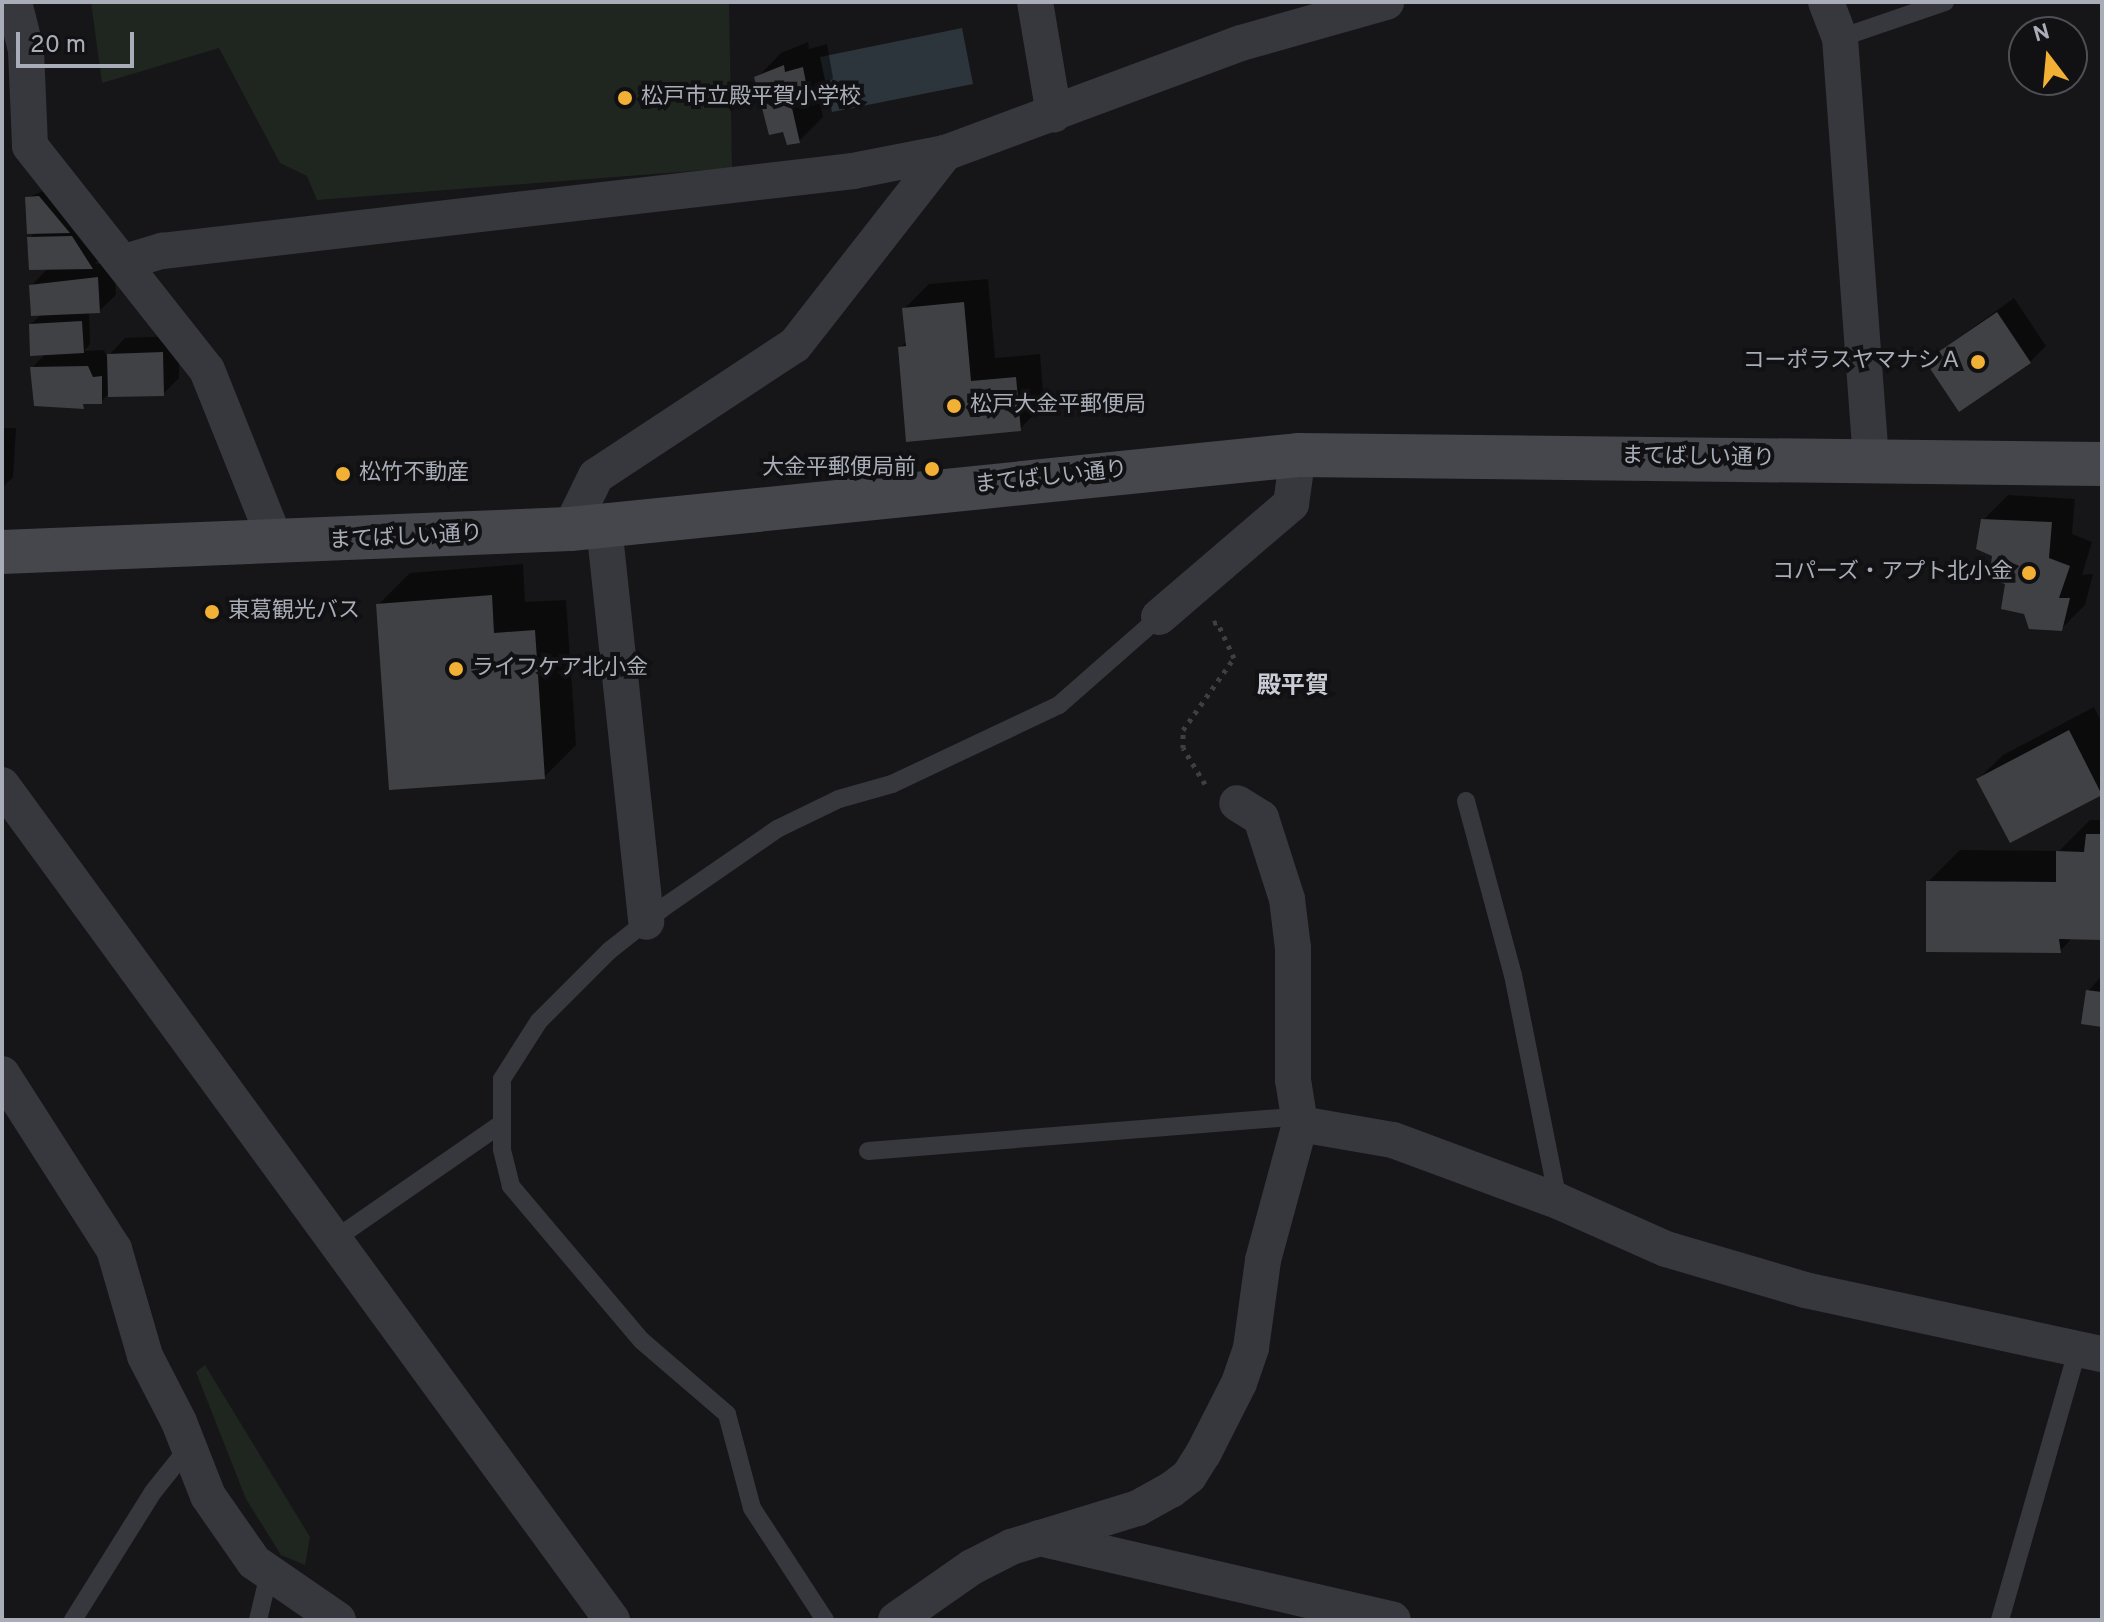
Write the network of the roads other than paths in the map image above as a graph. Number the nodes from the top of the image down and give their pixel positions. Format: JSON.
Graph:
{"nodes":[{"id":1,"x":14,"y":2,"type":"edge"},
{"id":2,"x":1035,"y":2,"type":"edge"},
{"id":3,"x":1386,"y":2,"type":"edge"},
{"id":4,"x":1826,"y":2,"type":"edge"},
{"id":5,"x":1945,"y":2,"type":"edge"},
{"id":6,"x":1840,"y":38,"type":"junction"},
{"id":7,"x":1054,"y":114,"type":"junction"},
{"id":8,"x":16,"y":147,"type":"edge"},
{"id":9,"x":945,"y":153,"type":"junction"},
{"id":10,"x":125,"y":262,"type":"junction"},
{"id":11,"x":1298,"y":455,"type":"junction"},
{"id":12,"x":1871,"y":460,"type":"junction"},
{"id":13,"x":2102,"y":464,"type":"edge"},
{"id":14,"x":587,"y":528,"type":"junction"},
{"id":15,"x":277,"y":545,"type":"junction"},
{"id":16,"x":2,"y":552,"type":"edge"},
{"id":17,"x":1159,"y":617,"type":"joint"},
{"id":18,"x":2,"y":785,"type":"edge"},
{"id":19,"x":1466,"y":801,"type":"dead end"},
{"id":20,"x":1237,"y":803,"type":"road end"},
{"id":21,"x":646,"y":922,"type":"junction"},
{"id":22,"x":2,"y":1074,"type":"edge"},
{"id":23,"x":1299,"y":1120,"type":"junction"},
{"id":24,"x":501,"y":1124,"type":"junction"},
{"id":25,"x":868,"y":1151,"type":"dead end"},
{"id":26,"x":1558,"y":1201,"type":"junction"},
{"id":27,"x":335,"y":1239,"type":"junction"},
{"id":28,"x":2090,"y":1351,"type":"edge"},
{"id":29,"x":189,"y":1447,"type":"junction"},
{"id":30,"x":1034,"y":1536,"type":"junction"},
{"id":31,"x":269,"y":1574,"type":"junction"},
{"id":32,"x":73,"y":1620,"type":"edge"},
{"id":33,"x":258,"y":1620,"type":"edge"},
{"id":34,"x":338,"y":1620,"type":"edge"},
{"id":35,"x":612,"y":1620,"type":"edge"},
{"id":36,"x":825,"y":1620,"type":"edge"},
{"id":37,"x":896,"y":1620,"type":"edge"},
{"id":38,"x":1393,"y":1620,"type":"edge"},
{"id":39,"x":2000,"y":1620,"type":"edge"}],
"edges":[{"from":1,"to":8,"type":"street"},
{"from":2,"to":7,"type":"street"},
{"from":3,"to":7,"type":"street"},
{"from":4,"to":6,"type":"street"},
{"from":5,"to":6,"type":"lane"},
{"from":6,"to":12,"type":"street"},
{"from":7,"to":9,"type":"street"},
{"from":8,"to":10,"type":"street"},
{"from":9,"to":10,"type":"street"},
{"from":9,"to":14,"type":"street"},
{"from":10,"to":15,"type":"street"},
{"from":11,"to":12,"type":"street","name":"まてばしい通り"},
{"from":11,"to":14,"type":"street","name":"まてばしい通り"},
{"from":11,"to":17,"type":"street"},
{"from":12,"to":13,"type":"street","name":"まてばしい通り"},
{"from":14,"to":15,"type":"street","name":"まてばしい通り"},
{"from":14,"to":21,"type":"street"},
{"from":15,"to":16,"type":"street","name":"まてばしい通り"},
{"from":17,"to":21,"type":"lane"},
{"from":18,"to":27,"type":"street"},
{"from":19,"to":26,"type":"lane"},
{"from":20,"to":23,"type":"street"},
{"from":21,"to":24,"type":"lane"},
{"from":22,"to":29,"type":"street"},
{"from":23,"to":25,"type":"lane"},
{"from":23,"to":26,"type":"street"},
{"from":23,"to":30,"type":"street"},
{"from":24,"to":27,"type":"lane"},
{"from":24,"to":36,"type":"lane"},
{"from":26,"to":28,"type":"street"},
{"from":27,"to":35,"type":"street"},
{"from":28,"to":39,"type":"lane"},
{"from":29,"to":31,"type":"street"},
{"from":29,"to":32,"type":"lane"},
{"from":30,"to":37,"type":"street"},
{"from":30,"to":38,"type":"street"},
{"from":31,"to":33,"type":"lane"},
{"from":31,"to":34,"type":"street"}]}
